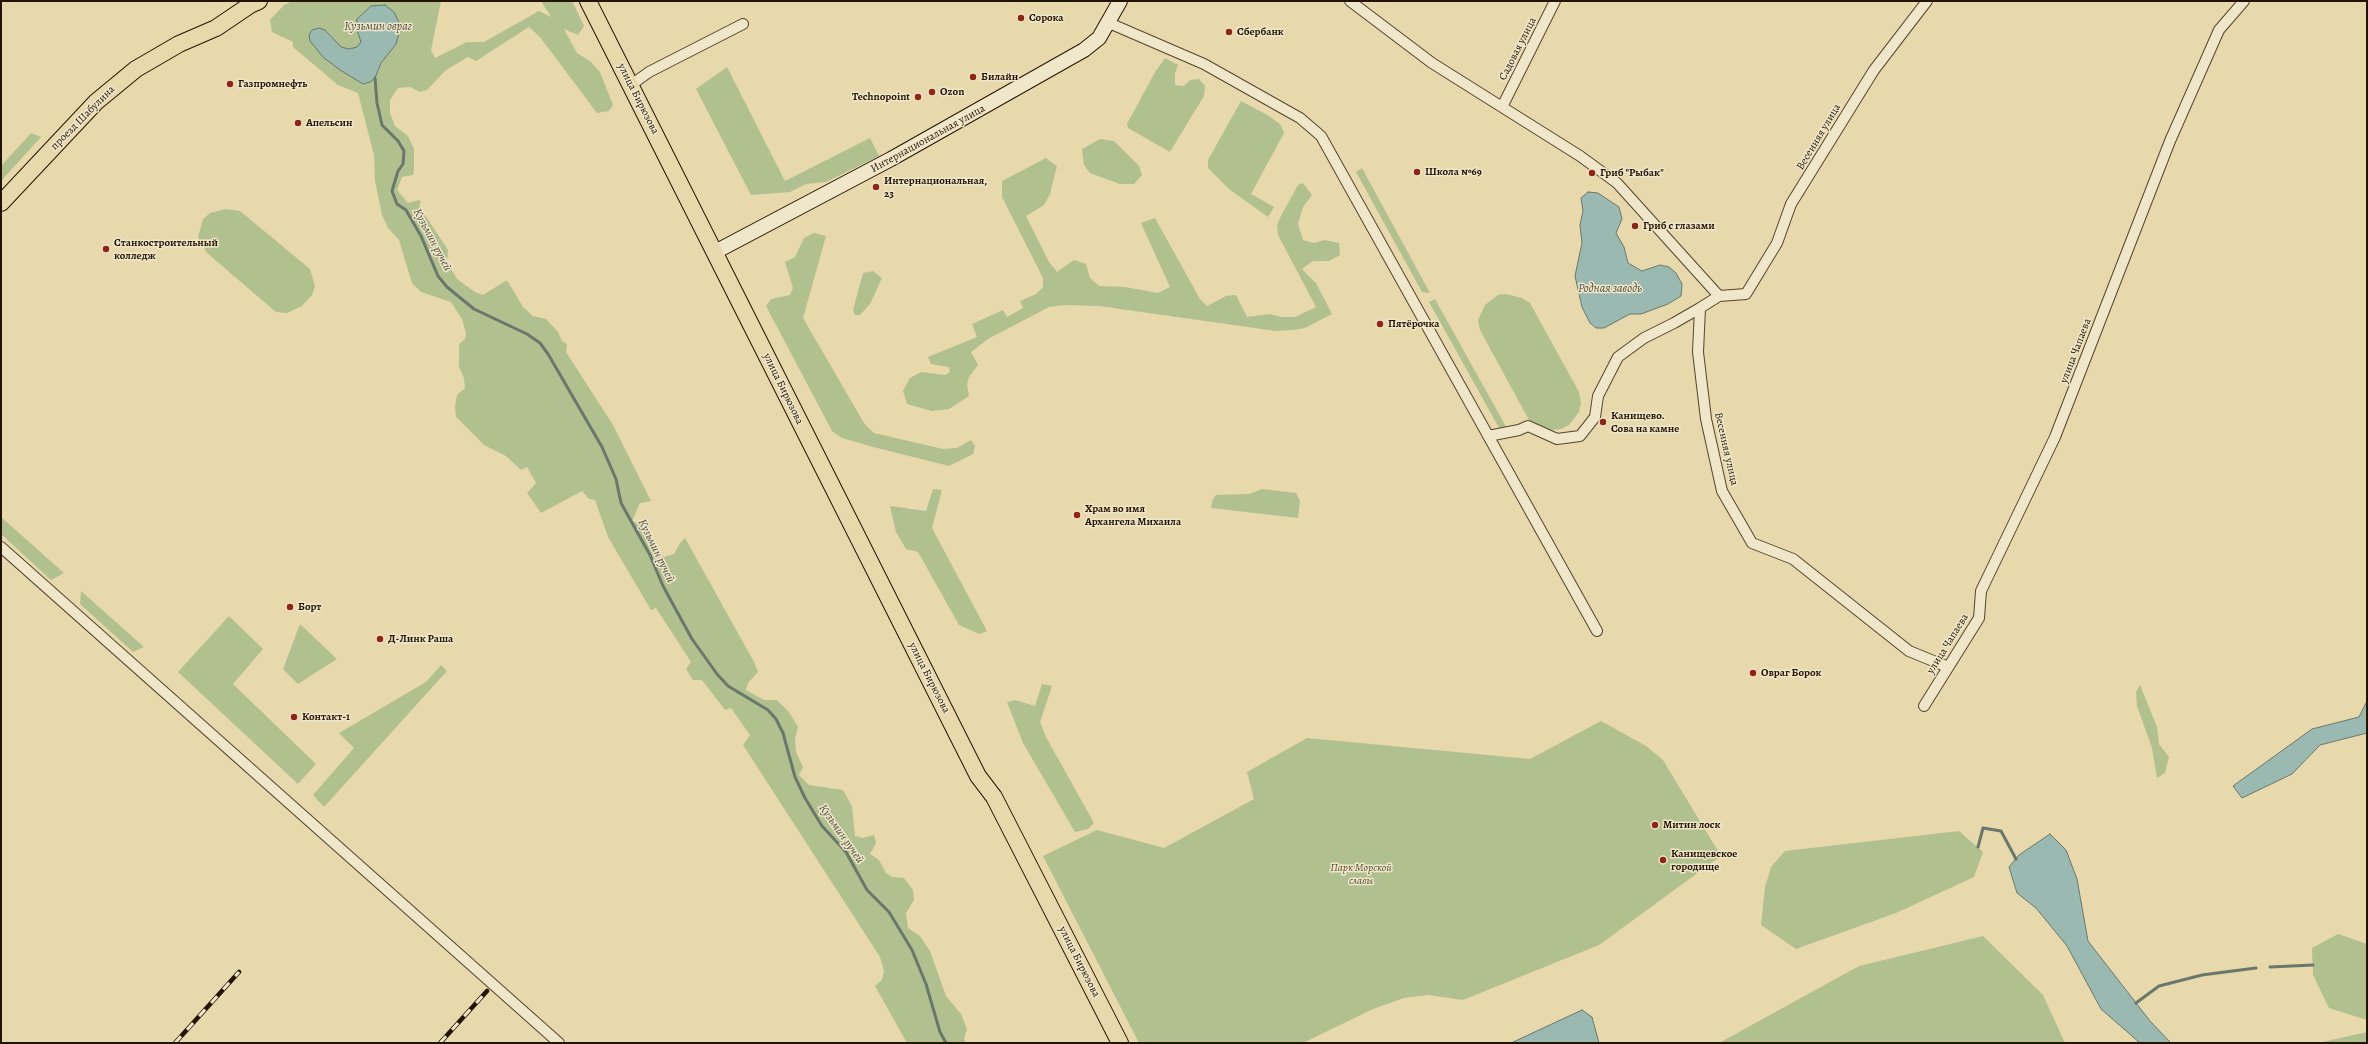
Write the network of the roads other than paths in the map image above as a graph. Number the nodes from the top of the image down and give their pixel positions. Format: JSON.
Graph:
{"nodes":[{"id":1,"x":259,"y":1,"type":"edge"},
{"id":2,"x":588,"y":1,"type":"edge"},
{"id":3,"x":1120,"y":1,"type":"edge"},
{"id":4,"x":1350,"y":1,"type":"edge"},
{"id":5,"x":1556,"y":1,"type":"edge"},
{"id":6,"x":1927,"y":1,"type":"edge"},
{"id":7,"x":2244,"y":1,"type":"edge"},
{"id":8,"x":1109,"y":23,"type":"junction"},
{"id":9,"x":743,"y":24,"type":"dead end"},
{"id":10,"x":631,"y":85,"type":"junction"},
{"id":11,"x":1502,"y":107,"type":"junction"},
{"id":12,"x":1,"y":203,"type":"edge"},
{"id":13,"x":715,"y":252,"type":"junction"},
{"id":14,"x":1719,"y":296,"type":"junction"},
{"id":15,"x":1700,"y":308,"type":"junction"},
{"id":16,"x":1488,"y":436,"type":"junction"},
{"id":17,"x":1,"y":547,"type":"edge"},
{"id":18,"x":1596,"y":631,"type":"dead end"},
{"id":19,"x":1948,"y":666,"type":"junction"},
{"id":20,"x":1924,"y":706,"type":"dead end"},
{"id":21,"x":978,"y":776,"type":"junction"},
{"id":22,"x":559,"y":1043,"type":"edge"},
{"id":23,"x":1108,"y":1043,"type":"edge"},
{"id":24,"x":1120,"y":1043,"type":"edge"}],
"edges":[{"from":1,"to":12,"type":"main road","name":"проезд Шабулина"},
{"from":2,"to":10,"type":"main road","name":"улица Бирюзова"},
{"from":3,"to":8,"type":"main road","name":"Интернациональная улица"},
{"from":4,"to":11,"type":"street"},
{"from":5,"to":11,"type":"street","name":"Садовая улица"},
{"from":6,"to":14,"type":"street","name":"Весенняя улица"},
{"from":7,"to":19,"type":"street","name":"улица Чапаева"},
{"from":8,"to":13,"type":"main road","name":"Интернациональная улица"},
{"from":8,"to":16,"type":"street"},
{"from":9,"to":10,"type":"street"},
{"from":10,"to":13,"type":"main road","name":"улица Бирюзова"},
{"from":11,"to":14,"type":"street"},
{"from":13,"to":21,"type":"main road","name":"улица Бирюзова"},
{"from":14,"to":15,"type":"street"},
{"from":15,"to":16,"type":"street"},
{"from":15,"to":19,"type":"street","name":"Весенняя улица"},
{"from":16,"to":18,"type":"street"},
{"from":17,"to":22,"type":"street"},
{"from":19,"to":20,"type":"street","name":"улица Чапаева"},
{"from":21,"to":23,"type":"main road","name":"улица Бирюзова"},
{"from":21,"to":24,"type":"main road","name":"улица Бирюзова"}]}
